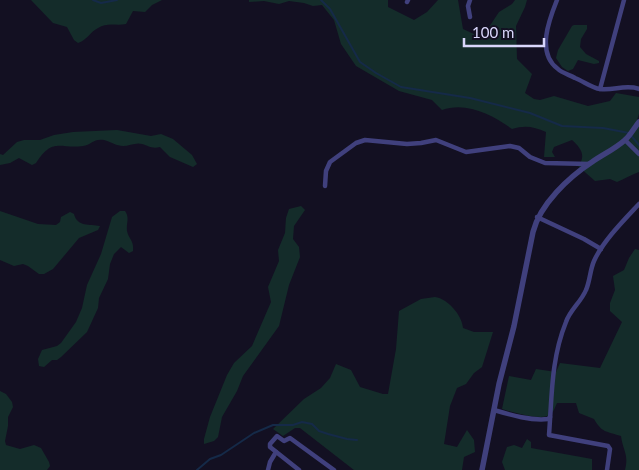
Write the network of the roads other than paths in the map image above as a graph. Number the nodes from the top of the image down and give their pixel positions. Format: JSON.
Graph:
{"nodes":[{"id":1,"x":470,"y":0,"type":"edge"},
{"id":2,"x":557,"y":0,"type":"edge"},
{"id":3,"x":624,"y":0,"type":"edge"},
{"id":4,"x":470,"y":17,"type":"dead end"},
{"id":5,"x":639,"y":88,"type":"edge"},
{"id":6,"x":600,"y":89,"type":"junction"},
{"id":7,"x":639,"y":122,"type":"edge"},
{"id":8,"x":627,"y":138,"type":"junction"},
{"id":9,"x":639,"y":154,"type":"edge"},
{"id":10,"x":589,"y":164,"type":"junction"},
{"id":11,"x":325,"y":186,"type":"dead end"},
{"id":12,"x":639,"y":204,"type":"edge"},
{"id":13,"x":537,"y":217,"type":"junction"},
{"id":14,"x":601,"y":249,"type":"junction"},
{"id":15,"x":494,"y":410,"type":"junction"},
{"id":16,"x":550,"y":417,"type":"junction"},
{"id":17,"x":276,"y":452,"type":"junction"},
{"id":18,"x":268,"y":470,"type":"edge"},
{"id":19,"x":299,"y":470,"type":"edge"},
{"id":20,"x":334,"y":470,"type":"edge"},
{"id":21,"x":482,"y":470,"type":"edge"},
{"id":22,"x":607,"y":470,"type":"edge"}],
"edges":[{"from":1,"to":4,"type":"street"},
{"from":2,"to":6,"type":"street"},
{"from":3,"to":6,"type":"street"},
{"from":5,"to":6,"type":"street"},
{"from":7,"to":8,"type":"street"},
{"from":8,"to":9,"type":"street"},
{"from":8,"to":10,"type":"street"},
{"from":10,"to":11,"type":"street"},
{"from":10,"to":13,"type":"street"},
{"from":12,"to":14,"type":"street"},
{"from":13,"to":14,"type":"street"},
{"from":13,"to":15,"type":"street"},
{"from":14,"to":16,"type":"street"},
{"from":15,"to":16,"type":"street"},
{"from":15,"to":21,"type":"street"},
{"from":16,"to":22,"type":"street"},
{"from":17,"to":18,"type":"street"},
{"from":17,"to":19,"type":"street"},
{"from":17,"to":20,"type":"street"}]}
